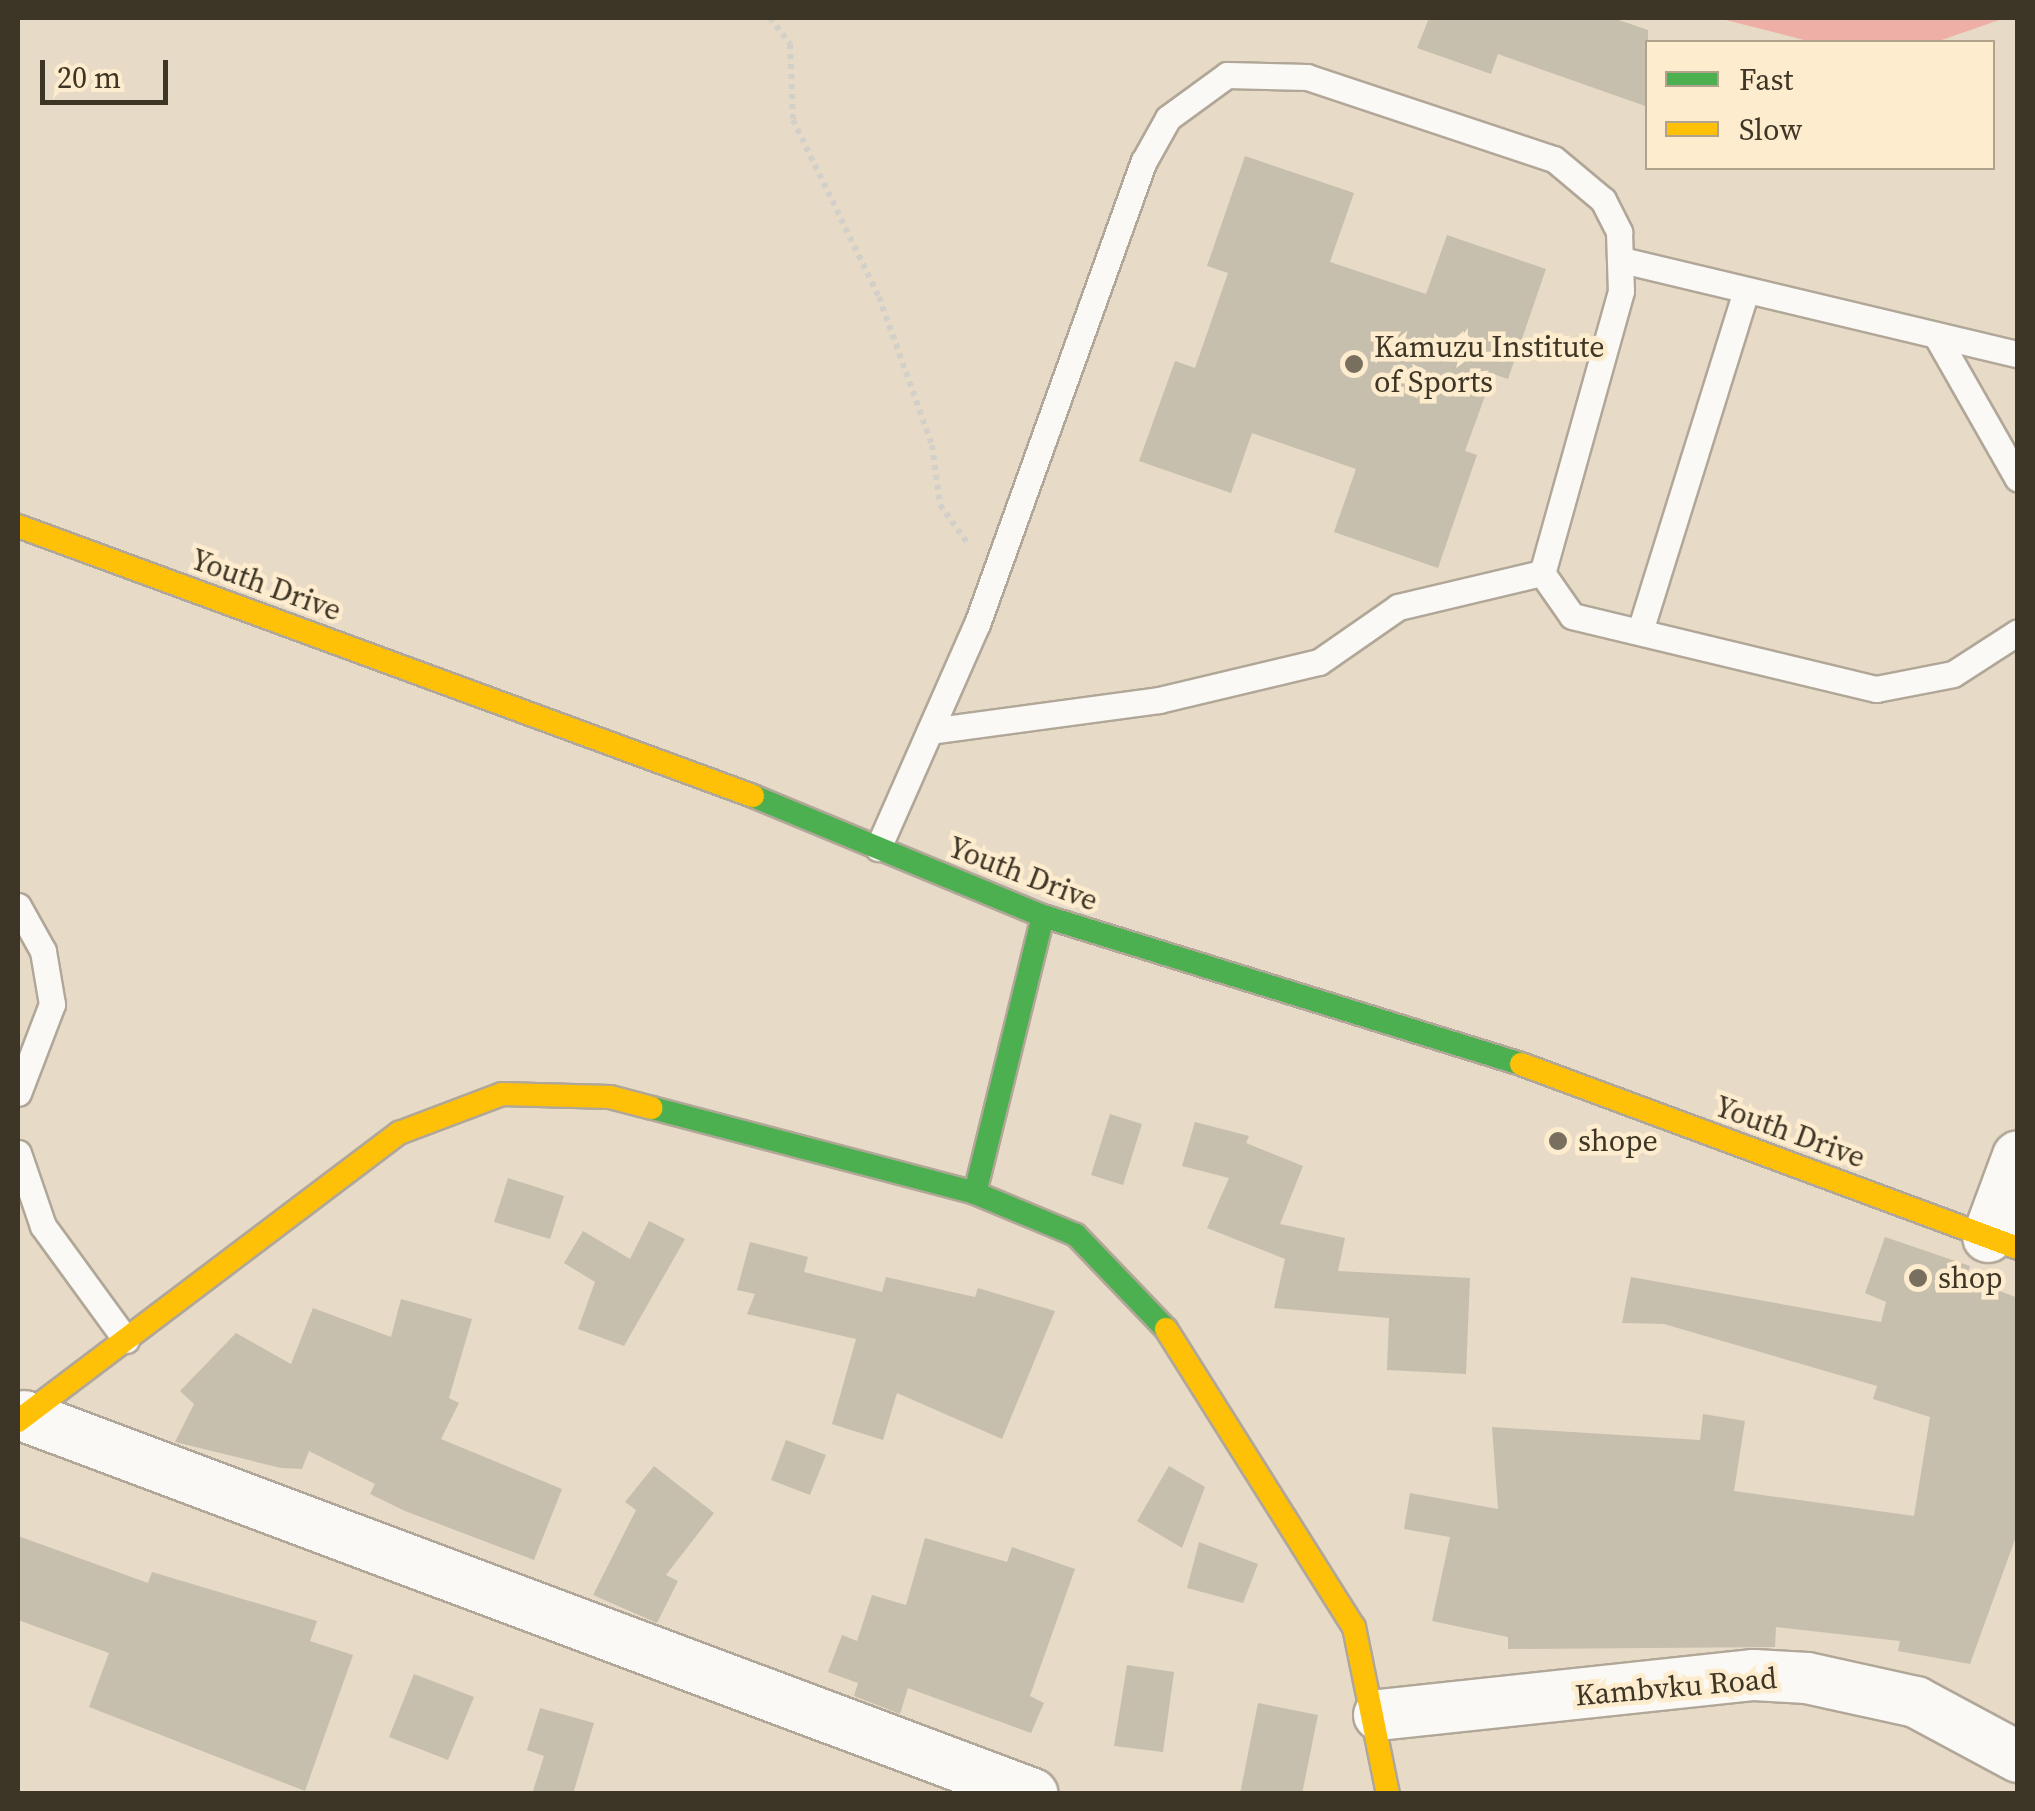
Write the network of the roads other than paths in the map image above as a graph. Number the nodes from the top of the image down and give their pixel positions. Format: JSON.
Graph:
{"nodes":[{"id":1,"x":1622,"y":260,"type":"junction"},
{"id":2,"x":1746,"y":291,"type":"junction"},
{"id":3,"x":1936,"y":337,"type":"junction"},
{"id":4,"x":2018,"y":354,"type":"edge"},
{"id":5,"x":2018,"y":479,"type":"edge"},
{"id":6,"x":18,"y":526,"type":"edge"},
{"id":7,"x":1542,"y":573,"type":"junction"},
{"id":8,"x":1640,"y":631,"type":"junction"},
{"id":9,"x":2018,"y":632,"type":"edge"},
{"id":10,"x":930,"y":732,"type":"junction"},
{"id":11,"x":878,"y":848,"type":"junction"},
{"id":12,"x":18,"y":906,"type":"edge"},
{"id":13,"x":1043,"y":916,"type":"junction"},
{"id":14,"x":18,"y":1094,"type":"edge"},
{"id":15,"x":18,"y":1153,"type":"edge"},
{"id":16,"x":2018,"y":1156,"type":"edge"},
{"id":17,"x":975,"y":1193,"type":"junction"},
{"id":18,"x":2003,"y":1243,"type":"edge"},
{"id":19,"x":126,"y":1340,"type":"junction"},
{"id":20,"x":21,"y":1419,"type":"edge"},
{"id":21,"x":1379,"y":1715,"type":"junction"},
{"id":22,"x":2018,"y":1757,"type":"edge"},
{"id":23,"x":1033,"y":1794,"type":"edge"},
{"id":24,"x":1388,"y":1794,"type":"edge"}],
"edges":[{"from":1,"to":2,"type":"lane"},
{"from":1,"to":7,"type":"lane"},
{"from":1,"to":10,"type":"lane"},
{"from":2,"to":3,"type":"lane"},
{"from":2,"to":8,"type":"lane"},
{"from":3,"to":4,"type":"lane"},
{"from":3,"to":5,"type":"lane"},
{"from":6,"to":11,"type":"street","name":"Youth Drive"},
{"from":7,"to":8,"type":"lane"},
{"from":7,"to":10,"type":"lane"},
{"from":8,"to":9,"type":"lane"},
{"from":10,"to":11,"type":"lane"},
{"from":11,"to":13,"type":"street","name":"Youth Drive"},
{"from":12,"to":14,"type":"lane"},
{"from":13,"to":17,"type":"street"},
{"from":13,"to":18,"type":"street","name":"Youth Drive"},
{"from":15,"to":19,"type":"lane"},
{"from":16,"to":18,"type":"street"},
{"from":17,"to":19,"type":"street"},
{"from":17,"to":21,"type":"street"},
{"from":19,"to":20,"type":"street"},
{"from":20,"to":23,"type":"street"},
{"from":21,"to":22,"type":"street","name":"Kambvku Road"},
{"from":21,"to":24,"type":"street"}]}
